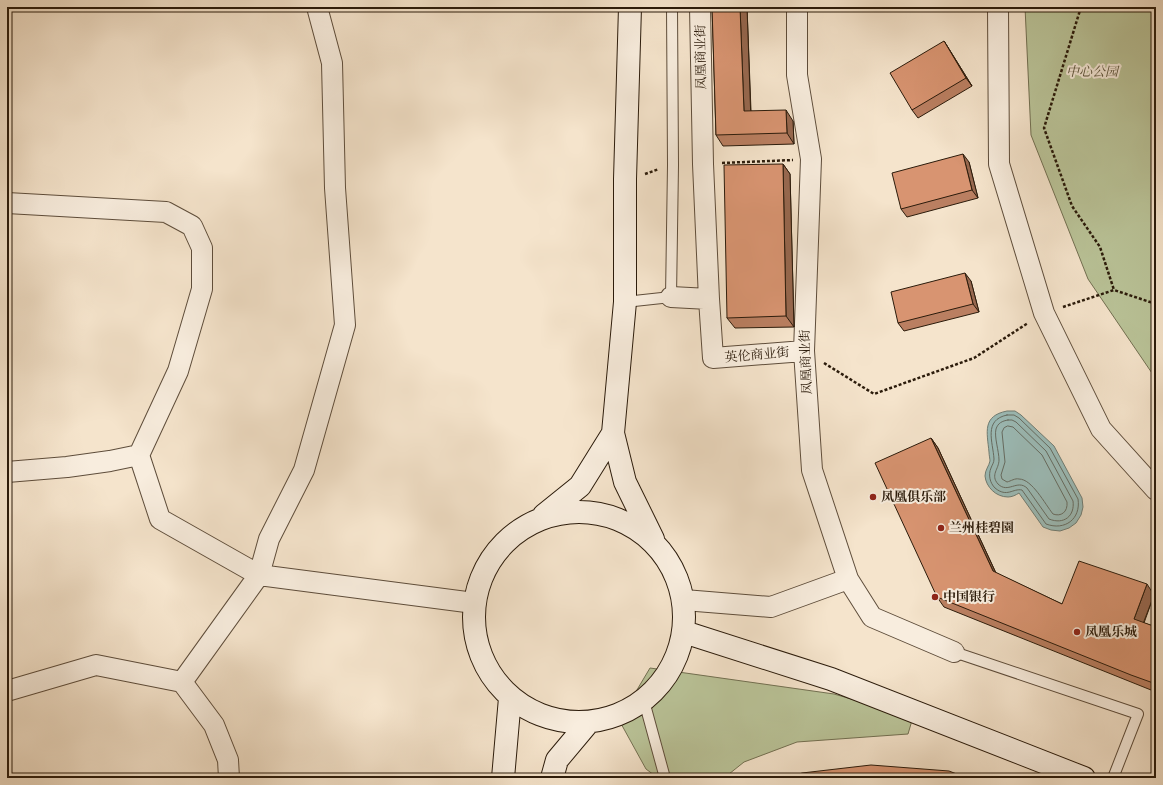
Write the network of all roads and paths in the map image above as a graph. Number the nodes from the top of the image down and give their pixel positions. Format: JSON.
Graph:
{"nodes":[{"id":1,"x":317,"y":7,"type":"edge"},
{"id":2,"x":630,"y":7,"type":"edge"},
{"id":3,"x":672,"y":7,"type":"edge"},
{"id":4,"x":700,"y":7,"type":"edge"},
{"id":5,"x":797,"y":7,"type":"edge"},
{"id":6,"x":998,"y":7,"type":"edge"},
{"id":7,"x":1081,"y":7,"type":"edge"},
{"id":8,"x":7,"y":203,"type":"edge"},
{"id":9,"x":1114,"y":290,"type":"junction"},
{"id":10,"x":671,"y":297,"type":"junction"},
{"id":11,"x":709,"y":299,"type":"junction"},
{"id":12,"x":625,"y":302,"type":"junction"},
{"id":13,"x":1156,"y":304,"type":"edge"},
{"id":14,"x":1044,"y":313,"type":"junction"},
{"id":15,"x":804,"y":350,"type":"junction"},
{"id":16,"x":613,"y":433,"type":"junction"},
{"id":17,"x":139,"y":455,"type":"junction"},
{"id":18,"x":7,"y":472,"type":"edge"},
{"id":19,"x":1156,"y":490,"type":"edge"},
{"id":20,"x":540,"y":518,"type":"junction"},
{"id":21,"x":655,"y":544,"type":"junction"},
{"id":22,"x":259,"y":575,"type":"junction"},
{"id":23,"x":848,"y":579,"type":"junction"},
{"id":24,"x":684,"y":600,"type":"junction"},
{"id":25,"x":474,"y":603,"type":"junction"},
{"id":26,"x":684,"y":632,"type":"junction"},
{"id":27,"x":954,"y":652,"type":"joint"},
{"id":28,"x":182,"y":682,"type":"junction"},
{"id":29,"x":7,"y":691,"type":"edge"},
{"id":30,"x":510,"y":698,"type":"junction"},
{"id":31,"x":644,"y":701,"type":"junction"},
{"id":32,"x":588,"y":723,"type":"junction"},
{"id":33,"x":229,"y":778,"type":"edge"},
{"id":34,"x":503,"y":778,"type":"edge"},
{"id":35,"x":552,"y":778,"type":"edge"},
{"id":36,"x":665,"y":778,"type":"edge"},
{"id":37,"x":1084,"y":778,"type":"edge"},
{"id":38,"x":1113,"y":778,"type":"edge"}],
"edges":[{"from":1,"to":22,"type":"street"},
{"from":2,"to":12,"type":"main road"},
{"from":3,"to":10,"type":"lane"},
{"from":4,"to":11,"type":"street","name":"凤凰商业街"},
{"from":5,"to":15,"type":"street","name":"凤凰商业街"},
{"from":6,"to":14,"type":"street"},
{"from":7,"to":9,"type":"path"},
{"from":8,"to":17,"type":"street"},
{"from":9,"to":13,"type":"path"},
{"from":9,"to":14,"type":"path"},
{"from":10,"to":11,"type":"street"},
{"from":10,"to":12,"type":"lane"},
{"from":11,"to":15,"type":"street","name":"英伦商业街"},
{"from":12,"to":16,"type":"main road"},
{"from":14,"to":15,"type":"path"},
{"from":14,"to":19,"type":"street"},
{"from":15,"to":23,"type":"street","name":"凤凰商业街"},
{"from":16,"to":20,"type":"main road"},
{"from":16,"to":21,"type":"main road"},
{"from":17,"to":18,"type":"street"},
{"from":17,"to":22,"type":"street"},
{"from":20,"to":21,"type":"main road"},
{"from":20,"to":25,"type":"main road"},
{"from":21,"to":24,"type":"main road"},
{"from":22,"to":25,"type":"street"},
{"from":22,"to":28,"type":"street"},
{"from":23,"to":24,"type":"street"},
{"from":23,"to":27,"type":"street","name":"凤凰商业街"},
{"from":24,"to":26,"type":"main road"},
{"from":25,"to":30,"type":"main road"},
{"from":26,"to":31,"type":"main road"},
{"from":26,"to":37,"type":"main road"},
{"from":27,"to":38,"type":"lane"},
{"from":28,"to":29,"type":"street"},
{"from":28,"to":33,"type":"street"},
{"from":30,"to":32,"type":"main road"},
{"from":30,"to":34,"type":"main road"},
{"from":31,"to":32,"type":"main road"},
{"from":31,"to":36,"type":"lane"},
{"from":32,"to":35,"type":"main road"}]}
